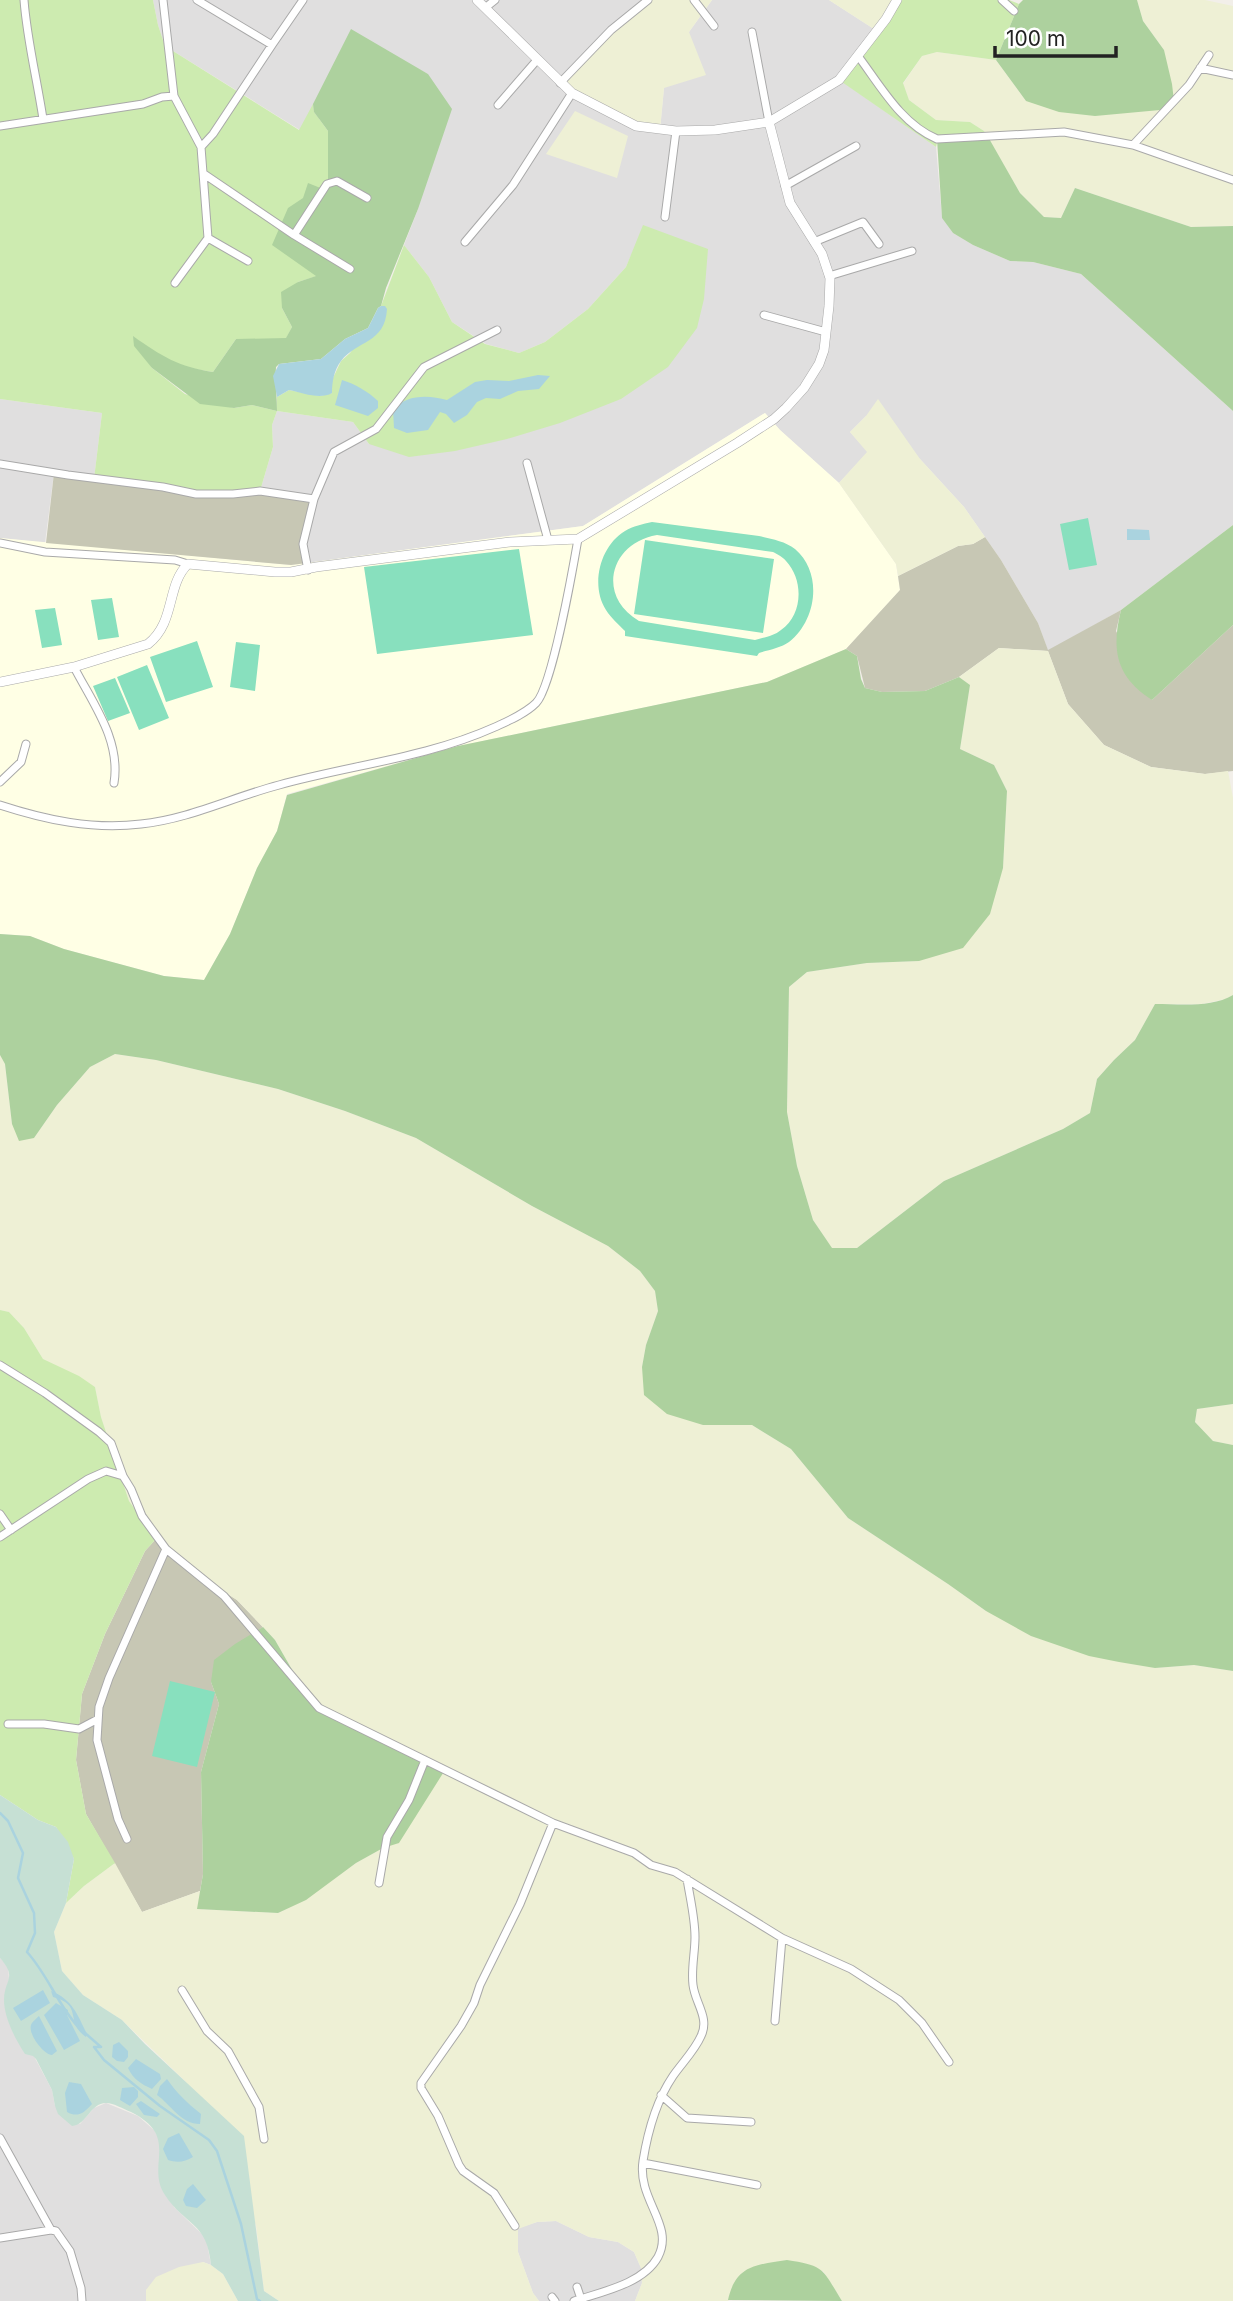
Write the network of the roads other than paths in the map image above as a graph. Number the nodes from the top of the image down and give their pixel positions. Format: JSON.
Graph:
{"nodes":[{"id":1,"x":24,"y":0,"type":"edge"},
{"id":2,"x":163,"y":0,"type":"edge"},
{"id":3,"x":197,"y":0,"type":"edge"},
{"id":4,"x":303,"y":0,"type":"edge"},
{"id":5,"x":477,"y":0,"type":"edge"},
{"id":6,"x":495,"y":0,"type":"edge"},
{"id":7,"x":648,"y":0,"type":"edge"},
{"id":8,"x":694,"y":0,"type":"edge"},
{"id":9,"x":897,"y":0,"type":"edge"},
{"id":10,"x":1002,"y":0,"type":"edge"},
{"id":11,"x":485,"y":8,"type":"junction"},
{"id":12,"x":1014,"y":11,"type":"dead end"},
{"id":13,"x":715,"y":26,"type":"dead end"},
{"id":14,"x":752,"y":32,"type":"dead end"},
{"id":15,"x":272,"y":45,"type":"junction"},
{"id":16,"x":858,"y":55,"type":"junction"},
{"id":17,"x":1209,"y":55,"type":"dead end"},
{"id":18,"x":537,"y":60,"type":"junction"},
{"id":19,"x":1200,"y":68,"type":"junction"},
{"id":20,"x":1233,"y":75,"type":"edge"},
{"id":21,"x":560,"y":83,"type":"junction"},
{"id":22,"x":572,"y":93,"type":"junction"},
{"id":23,"x":174,"y":96,"type":"junction"},
{"id":24,"x":498,"y":105,"type":"dead end"},
{"id":25,"x":43,"y":120,"type":"junction"},
{"id":26,"x":769,"y":122,"type":"junction"},
{"id":27,"x":0,"y":126,"type":"edge"},
{"id":28,"x":676,"y":131,"type":"junction"},
{"id":29,"x":1133,"y":145,"type":"junction"},
{"id":30,"x":856,"y":146,"type":"dead end"},
{"id":31,"x":201,"y":147,"type":"junction"},
{"id":32,"x":204,"y":174,"type":"junction"},
{"id":33,"x":1233,"y":180,"type":"edge"},
{"id":34,"x":785,"y":186,"type":"junction"},
{"id":35,"x":367,"y":198,"type":"dead end"},
{"id":36,"x":665,"y":217,"type":"dead end"},
{"id":37,"x":294,"y":235,"type":"junction"},
{"id":38,"x":208,"y":238,"type":"junction"},
{"id":39,"x":466,"y":242,"type":"dead end"},
{"id":40,"x":814,"y":242,"type":"junction"},
{"id":41,"x":879,"y":244,"type":"dead end"},
{"id":42,"x":912,"y":251,"type":"dead end"},
{"id":43,"x":248,"y":261,"type":"dead end"},
{"id":44,"x":351,"y":269,"type":"dead end"},
{"id":45,"x":829,"y":276,"type":"junction"},
{"id":46,"x":175,"y":283,"type":"dead end"},
{"id":47,"x":764,"y":315,"type":"dead end"},
{"id":48,"x":497,"y":330,"type":"dead end"},
{"id":49,"x":826,"y":332,"type":"junction"},
{"id":50,"x":527,"y":463,"type":"dead end"},
{"id":51,"x":0,"y":464,"type":"edge"},
{"id":52,"x":314,"y":499,"type":"junction"},
{"id":53,"x":578,"y":539,"type":"junction"},
{"id":54,"x":548,"y":540,"type":"junction"},
{"id":55,"x":0,"y":542,"type":"edge"},
{"id":56,"x":188,"y":564,"type":"junction"},
{"id":57,"x":308,"y":570,"type":"junction"},
{"id":58,"x":74,"y":667,"type":"junction"},
{"id":59,"x":0,"y":682,"type":"edge"},
{"id":60,"x":26,"y":744,"type":"dead end"},
{"id":61,"x":0,"y":782,"type":"edge"},
{"id":62,"x":114,"y":783,"type":"dead end"},
{"id":63,"x":0,"y":805,"type":"edge"},
{"id":64,"x":0,"y":1366,"type":"edge"},
{"id":65,"x":122,"y":1476,"type":"junction"},
{"id":66,"x":0,"y":1514,"type":"edge"},
{"id":67,"x":11,"y":1530,"type":"junction"},
{"id":68,"x":0,"y":1537,"type":"edge"},
{"id":69,"x":166,"y":1549,"type":"junction"},
{"id":70,"x":98,"y":1720,"type":"junction"},
{"id":71,"x":8,"y":1724,"type":"dead end"},
{"id":72,"x":425,"y":1760,"type":"junction"},
{"id":73,"x":553,"y":1823,"type":"junction"},
{"id":74,"x":127,"y":1839,"type":"dead end"},
{"id":75,"x":687,"y":1879,"type":"junction"},
{"id":76,"x":379,"y":1882,"type":"dead end"},
{"id":77,"x":782,"y":1938,"type":"junction"},
{"id":78,"x":182,"y":1990,"type":"dead end"},
{"id":79,"x":775,"y":2021,"type":"dead end"},
{"id":80,"x":949,"y":2062,"type":"dead end"},
{"id":81,"x":661,"y":2095,"type":"junction"},
{"id":82,"x":751,"y":2122,"type":"dead end"},
{"id":83,"x":0,"y":2138,"type":"edge"},
{"id":84,"x":264,"y":2139,"type":"dead end"},
{"id":85,"x":643,"y":2163,"type":"junction"},
{"id":86,"x":757,"y":2185,"type":"dead end"},
{"id":87,"x":515,"y":2226,"type":"dead end"},
{"id":88,"x":51,"y":2230,"type":"junction"},
{"id":89,"x":0,"y":2238,"type":"edge"},
{"id":90,"x":577,"y":2287,"type":"dead end"},
{"id":91,"x":578,"y":2300,"type":"edge"},
{"id":92,"x":82,"y":2301,"type":"edge"}],
"edges":[{"from":1,"to":25,"type":"street"},
{"from":2,"to":23,"type":"street"},
{"from":3,"to":15,"type":"street"},
{"from":4,"to":15,"type":"street"},
{"from":5,"to":11,"type":"street"},
{"from":6,"to":11,"type":"street"},
{"from":7,"to":21,"type":"street"},
{"from":8,"to":13,"type":"street"},
{"from":9,"to":16,"type":"street"},
{"from":10,"to":12,"type":"street"},
{"from":11,"to":18,"type":"street"},
{"from":14,"to":26,"type":"street"},
{"from":15,"to":31,"type":"street"},
{"from":16,"to":26,"type":"street"},
{"from":16,"to":29,"type":"street"},
{"from":17,"to":19,"type":"street"},
{"from":18,"to":21,"type":"street"},
{"from":18,"to":24,"type":"street"},
{"from":19,"to":20,"type":"street"},
{"from":19,"to":29,"type":"street"},
{"from":21,"to":22,"type":"street"},
{"from":22,"to":28,"type":"street"},
{"from":22,"to":39,"type":"street"},
{"from":23,"to":25,"type":"street"},
{"from":23,"to":31,"type":"street"},
{"from":25,"to":27,"type":"street"},
{"from":26,"to":28,"type":"street"},
{"from":26,"to":34,"type":"street"},
{"from":28,"to":36,"type":"street"},
{"from":29,"to":33,"type":"street"},
{"from":30,"to":34,"type":"street"},
{"from":31,"to":32,"type":"street"},
{"from":32,"to":37,"type":"street"},
{"from":32,"to":38,"type":"street"},
{"from":34,"to":40,"type":"street"},
{"from":35,"to":37,"type":"street"},
{"from":37,"to":44,"type":"street"},
{"from":38,"to":43,"type":"street"},
{"from":38,"to":46,"type":"street"},
{"from":40,"to":41,"type":"street"},
{"from":40,"to":45,"type":"street"},
{"from":42,"to":45,"type":"street"},
{"from":45,"to":49,"type":"street"},
{"from":47,"to":49,"type":"street"},
{"from":48,"to":52,"type":"street"},
{"from":49,"to":53,"type":"street"},
{"from":50,"to":54,"type":"street"},
{"from":51,"to":52,"type":"street"},
{"from":52,"to":57,"type":"street"},
{"from":53,"to":54,"type":"street"},
{"from":53,"to":63,"type":"street"},
{"from":54,"to":57,"type":"street"},
{"from":55,"to":56,"type":"street"},
{"from":56,"to":57,"type":"street"},
{"from":56,"to":58,"type":"street"},
{"from":58,"to":59,"type":"street"},
{"from":58,"to":62,"type":"street"},
{"from":60,"to":61,"type":"street"},
{"from":64,"to":65,"type":"street"},
{"from":65,"to":67,"type":"street"},
{"from":65,"to":69,"type":"street"},
{"from":66,"to":67,"type":"street"},
{"from":67,"to":68,"type":"street"},
{"from":69,"to":70,"type":"street"},
{"from":69,"to":72,"type":"street"},
{"from":70,"to":71,"type":"street"},
{"from":70,"to":74,"type":"street"},
{"from":72,"to":73,"type":"street"},
{"from":72,"to":76,"type":"street"},
{"from":73,"to":75,"type":"street"},
{"from":73,"to":87,"type":"street"},
{"from":75,"to":77,"type":"street"},
{"from":75,"to":81,"type":"street"},
{"from":77,"to":79,"type":"street"},
{"from":77,"to":80,"type":"street"},
{"from":78,"to":84,"type":"street"},
{"from":81,"to":82,"type":"street"},
{"from":81,"to":85,"type":"street"},
{"from":83,"to":88,"type":"street"},
{"from":85,"to":86,"type":"street"},
{"from":85,"to":91,"type":"street"},
{"from":88,"to":89,"type":"street"},
{"from":88,"to":92,"type":"street"},
{"from":90,"to":91,"type":"street"}]}
